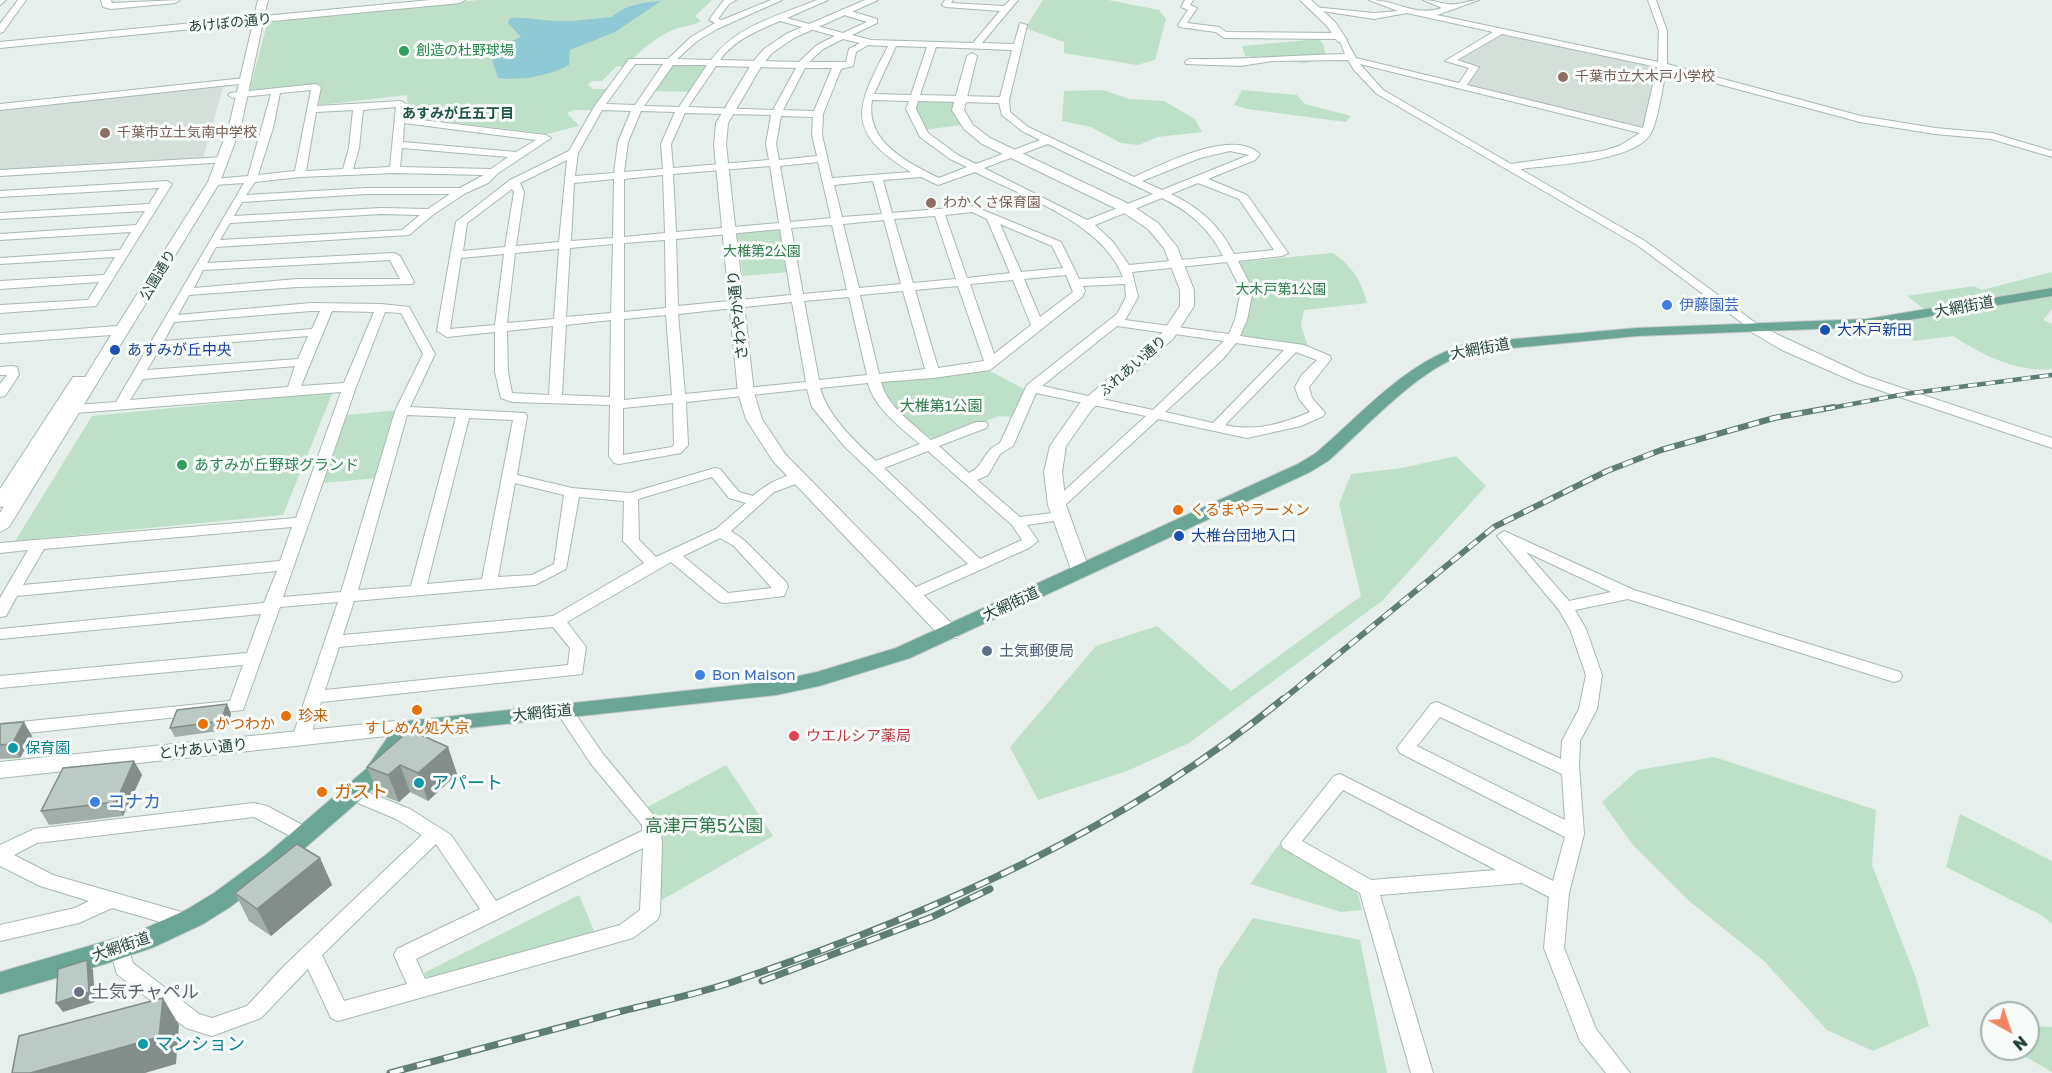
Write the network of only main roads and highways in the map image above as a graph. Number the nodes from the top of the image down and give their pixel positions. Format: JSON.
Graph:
{"nodes":[{"id":1,"x":2052,"y":292,"type":"edge"},
{"id":2,"x":0,"y":984,"type":"edge"}],
"edges":[{"from":1,"to":2,"type":"main road","name":"大網街道"}]}
